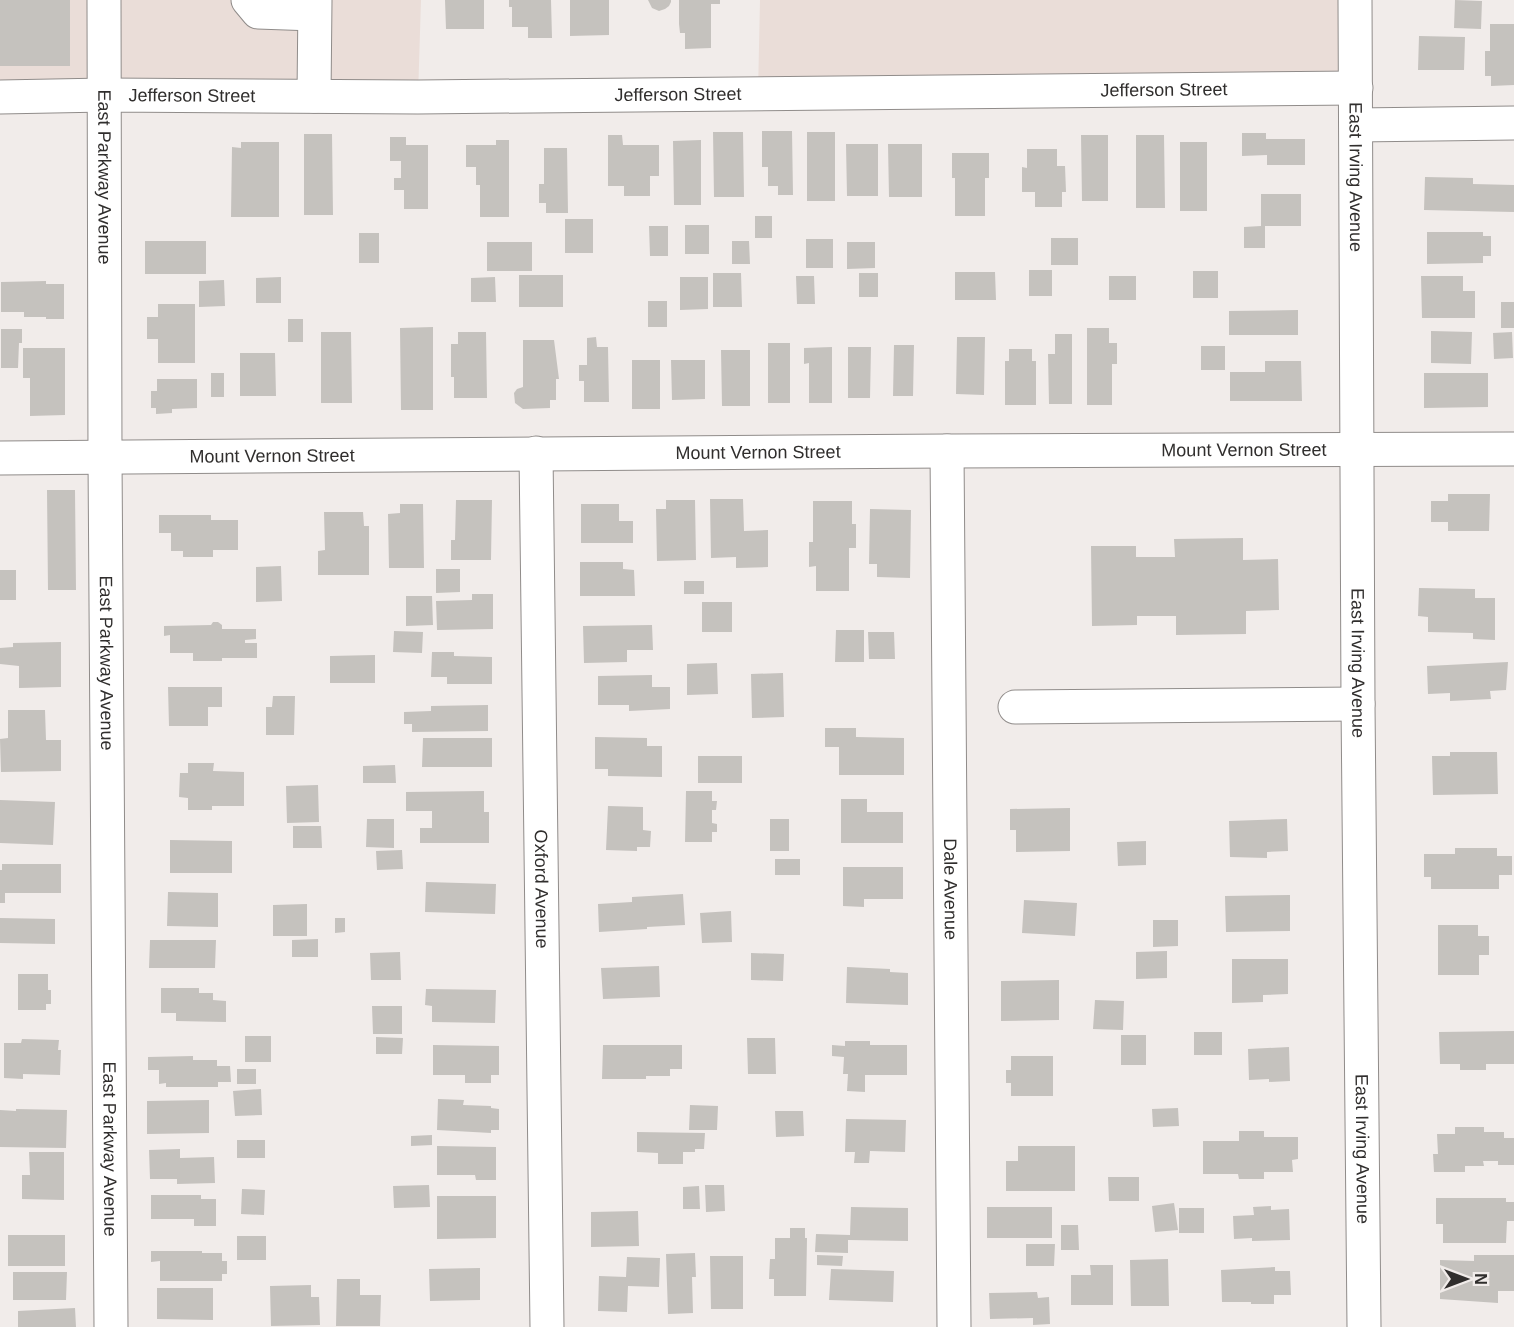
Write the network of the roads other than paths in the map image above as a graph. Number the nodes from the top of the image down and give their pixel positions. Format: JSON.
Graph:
{"nodes":[{"id":1,"x":104,"y":0,"type":"edge"},
{"id":2,"x":248,"y":0,"type":"edge"},
{"id":3,"x":1355,"y":0,"type":"edge"},
{"id":4,"x":314,"y":7,"type":"edge"},
{"id":5,"x":1356,"y":88,"type":"junction"},
{"id":6,"x":105,"y":95,"type":"junction"},
{"id":7,"x":314,"y":96,"type":"junction"},
{"id":8,"x":0,"y":97,"type":"edge"},
{"id":9,"x":1514,"y":123,"type":"edge"},
{"id":10,"x":1356,"y":125,"type":"junction"},
{"id":11,"x":1357,"y":449,"type":"junction"},
{"id":12,"x":1514,"y":449,"type":"edge"},
{"id":13,"x":947,"y":450,"type":"junction"},
{"id":14,"x":536,"y":453,"type":"junction"},
{"id":15,"x":0,"y":458,"type":"edge"},
{"id":16,"x":105,"y":458,"type":"junction"},
{"id":17,"x":1358,"y":704,"type":"junction"},
{"id":18,"x":1015,"y":707,"type":"dead end"},
{"id":19,"x":111,"y":1327,"type":"edge"},
{"id":20,"x":547,"y":1327,"type":"edge"},
{"id":21,"x":954,"y":1327,"type":"edge"},
{"id":22,"x":1364,"y":1327,"type":"edge"}],
"edges":[{"from":1,"to":6,"type":"street","name":"East Parkway Avenue"},
{"from":2,"to":4,"type":"street"},
{"from":3,"to":5,"type":"street","name":"East Irving Avenue"},
{"from":4,"to":7,"type":"street"},
{"from":5,"to":7,"type":"street","name":"Jefferson Street"},
{"from":5,"to":10,"type":"street","name":"East Irving Avenue"},
{"from":6,"to":7,"type":"street","name":"Jefferson Street"},
{"from":6,"to":8,"type":"street","name":"Jefferson Street"},
{"from":6,"to":16,"type":"street","name":"East Parkway Avenue"},
{"from":9,"to":10,"type":"street"},
{"from":10,"to":11,"type":"street","name":"East Irving Avenue"},
{"from":11,"to":12,"type":"street","name":"Mount Vernon Street"},
{"from":11,"to":13,"type":"street","name":"Mount Vernon Street"},
{"from":11,"to":17,"type":"street","name":"East Irving Avenue"},
{"from":13,"to":14,"type":"street","name":"Mount Vernon Street"},
{"from":13,"to":21,"type":"street","name":"Dale Avenue"},
{"from":14,"to":16,"type":"street","name":"Mount Vernon Street"},
{"from":14,"to":20,"type":"street","name":"Oxford Avenue"},
{"from":15,"to":16,"type":"street","name":"Mount Vernon Street"},
{"from":16,"to":19,"type":"street","name":"East Parkway Avenue"},
{"from":17,"to":18,"type":"street"},
{"from":17,"to":22,"type":"street","name":"East Irving Avenue"}]}
